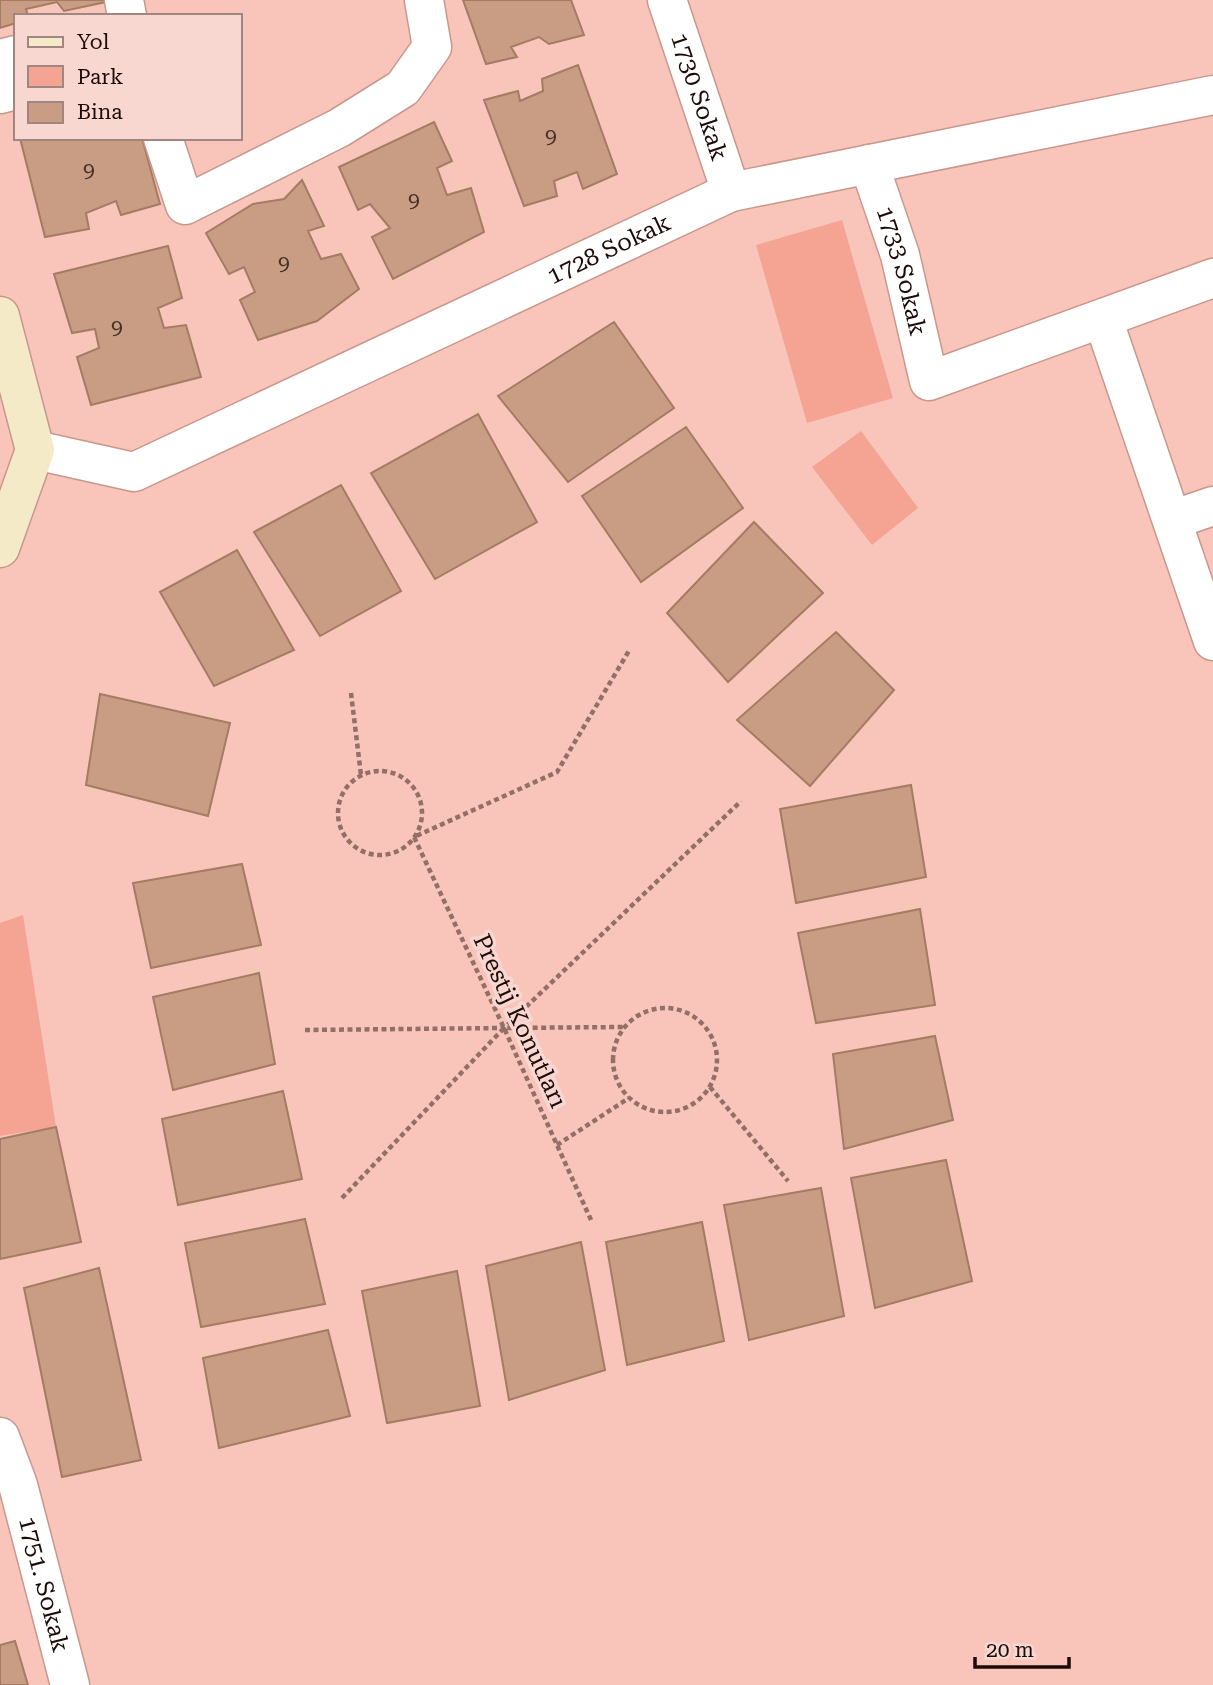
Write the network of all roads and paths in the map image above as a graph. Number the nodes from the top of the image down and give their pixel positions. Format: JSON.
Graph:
{"nodes":[{"id":1,"x":424,"y":0,"type":"edge"},
{"id":2,"x":667,"y":0,"type":"edge"},
{"id":3,"x":1213,"y":95,"type":"edge"},
{"id":4,"x":164,"y":140,"type":"edge"},
{"id":5,"x":869,"y":164,"type":"junction"},
{"id":6,"x":731,"y":192,"type":"junction"},
{"id":7,"x":1213,"y":278,"type":"edge"},
{"id":8,"x":0,"y":316,"type":"edge"},
{"id":9,"x":1103,"y":319,"type":"junction"},
{"id":10,"x":35,"y":450,"type":"junction"},
{"id":11,"x":1213,"y":506,"type":"edge"},
{"id":12,"x":1172,"y":520,"type":"junction"},
{"id":13,"x":0,"y":548,"type":"edge"},
{"id":14,"x":1213,"y":641,"type":"edge"},
{"id":15,"x":631,"y":649,"type":"dead end"},
{"id":16,"x":351,"y":693,"type":"dead end"},
{"id":17,"x":361,"y":775,"type":"junction"},
{"id":18,"x":741,"y":801,"type":"dead end"},
{"id":19,"x":414,"y":837,"type":"junction"},
{"id":20,"x":624,"y":1027,"type":"junction"},
{"id":21,"x":505,"y":1028,"type":"junction"},
{"id":22,"x":305,"y":1030,"type":"dead end"},
{"id":23,"x":710,"y":1087,"type":"junction"},
{"id":24,"x":629,"y":1098,"type":"junction"},
{"id":25,"x":557,"y":1145,"type":"junction"},
{"id":26,"x":788,"y":1181,"type":"dead end"},
{"id":27,"x":342,"y":1198,"type":"dead end"},
{"id":28,"x":590,"y":1220,"type":"dead end"},
{"id":29,"x":0,"y":1437,"type":"edge"},
{"id":30,"x":70,"y":1685,"type":"edge"}],
"edges":[{"from":1,"to":4,"type":"street"},
{"from":2,"to":6,"type":"street","name":"1730 Sokak"},
{"from":3,"to":5,"type":"street","name":"1728 Sokak"},
{"from":5,"to":6,"type":"street","name":"1728 Sokak"},
{"from":5,"to":9,"type":"street","name":"1733 Sokak"},
{"from":6,"to":10,"type":"street","name":"1728 Sokak"},
{"from":7,"to":9,"type":"street"},
{"from":8,"to":10,"type":"street"},
{"from":9,"to":12,"type":"street"},
{"from":10,"to":13,"type":"street"},
{"from":11,"to":12,"type":"street"},
{"from":12,"to":14,"type":"street"},
{"from":15,"to":19,"type":"path"},
{"from":16,"to":17,"type":"path"},
{"from":17,"to":19,"type":"path"},
{"from":17,"to":19,"type":"path"},
{"from":18,"to":21,"type":"path"},
{"from":19,"to":21,"type":"path","name":"Prestij Konutları"},
{"from":20,"to":21,"type":"path"},
{"from":20,"to":23,"type":"path"},
{"from":20,"to":24,"type":"path"},
{"from":21,"to":22,"type":"path"},
{"from":21,"to":25,"type":"path","name":"Prestij Konutları"},
{"from":21,"to":27,"type":"path"},
{"from":23,"to":24,"type":"path"},
{"from":23,"to":26,"type":"path"},
{"from":24,"to":25,"type":"path"},
{"from":25,"to":28,"type":"path","name":"Prestij Konutları"},
{"from":29,"to":30,"type":"street","name":"1751. Sokak"}]}
